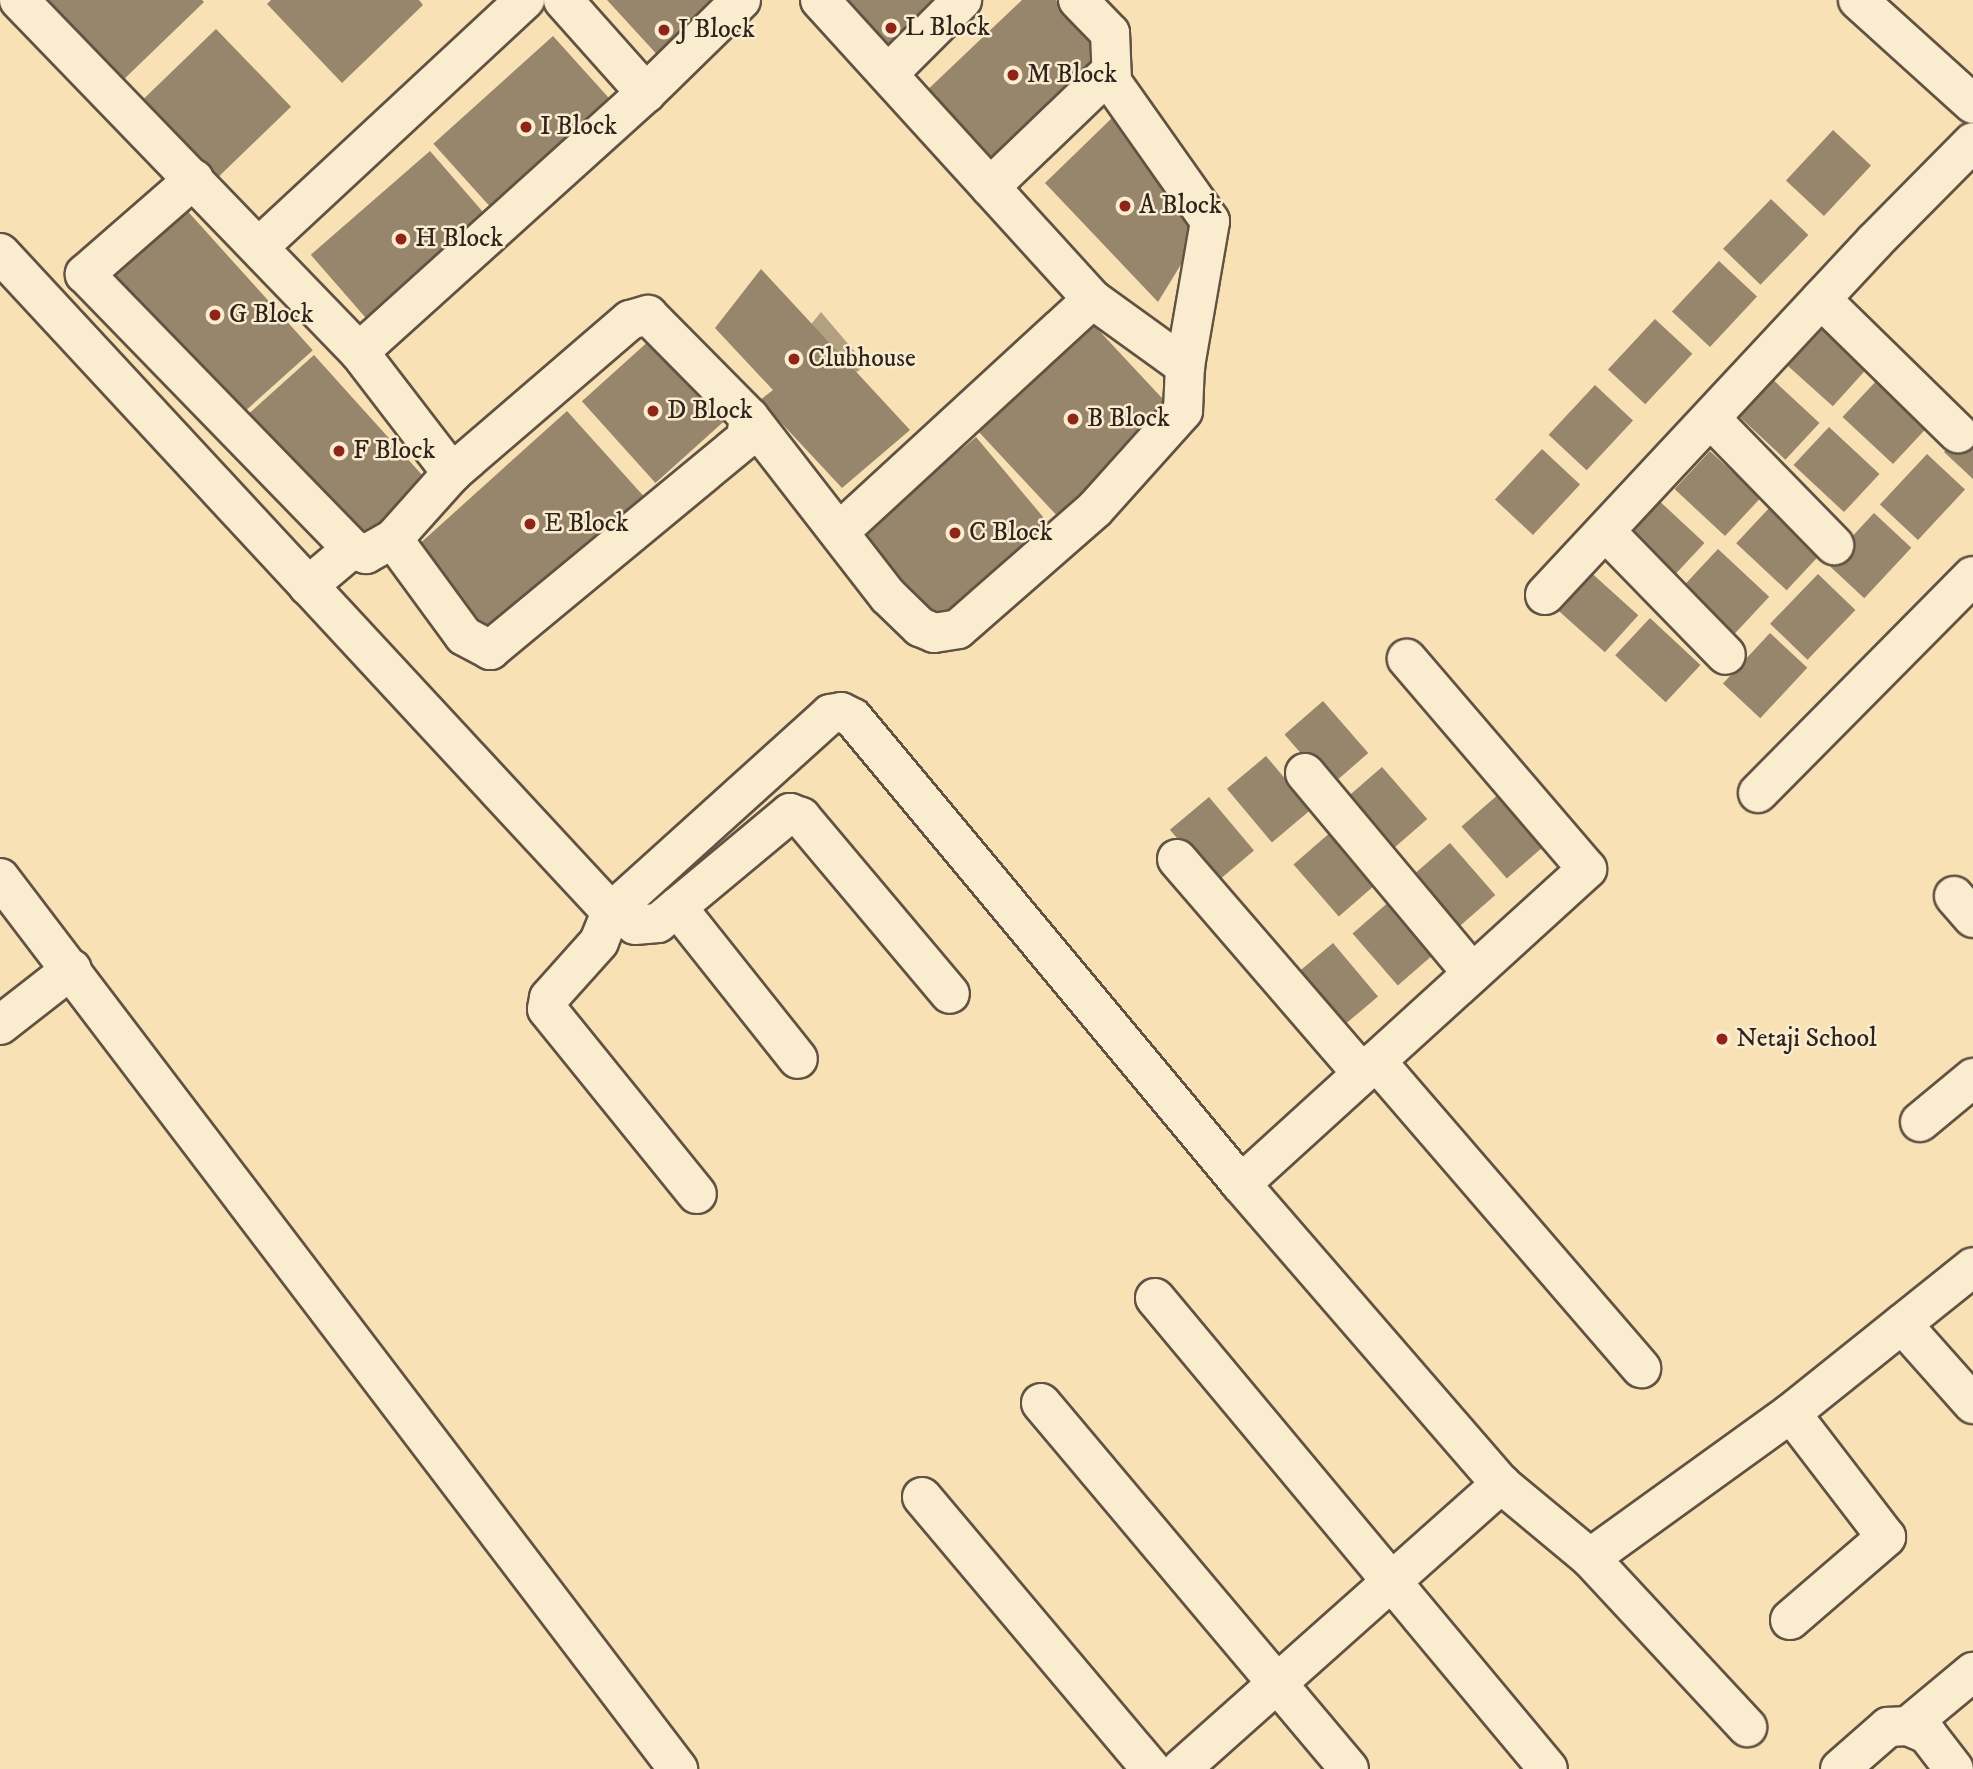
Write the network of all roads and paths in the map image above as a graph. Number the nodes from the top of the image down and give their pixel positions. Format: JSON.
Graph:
{"nodes":[{"id":1,"x":19,"y":0,"type":"edge"},
{"id":2,"x":524,"y":0,"type":"edge"},
{"id":3,"x":563,"y":0,"type":"edge"},
{"id":4,"x":741,"y":0,"type":"edge"},
{"id":5,"x":820,"y":0,"type":"edge"},
{"id":6,"x":962,"y":0,"type":"edge"},
{"id":7,"x":1078,"y":0,"type":"edge"},
{"id":8,"x":1857,"y":0,"type":"edge"},
{"id":9,"x":1111,"y":71,"type":"junction"},
{"id":10,"x":888,"y":74,"type":"junction"},
{"id":11,"x":646,"y":93,"type":"junction"},
{"id":12,"x":1973,"y":104,"type":"edge"},
{"id":13,"x":1973,"y":142,"type":"edge"},
{"id":14,"x":194,"y":179,"type":"junction"},
{"id":15,"x":990,"y":187,"type":"junction"},
{"id":16,"x":260,"y":246,"type":"junction"},
{"id":17,"x":0,"y":253,"type":"edge"},
{"id":18,"x":1092,"y":299,"type":"junction"},
{"id":19,"x":1821,"y":299,"type":"junction"},
{"id":20,"x":359,"y":352,"type":"junction"},
{"id":21,"x":1185,"y":366,"type":"junction"},
{"id":22,"x":749,"y":416,"type":"junction"},
{"id":23,"x":1712,"y":420,"type":"junction"},
{"id":24,"x":1958,"y":433,"type":"dead end"},
{"id":25,"x":452,"y":473,"type":"junction"},
{"id":26,"x":839,"y":532,"type":"junction"},
{"id":27,"x":1607,"y":533,"type":"junction"},
{"id":28,"x":393,"y":538,"type":"junction"},
{"id":29,"x":1834,"y":545,"type":"dead end"},
{"id":30,"x":352,"y":548,"type":"junction"},
{"id":31,"x":1973,"y":576,"type":"edge"},
{"id":32,"x":308,"y":586,"type":"junction"},
{"id":33,"x":1545,"y":595,"type":"dead end"},
{"id":34,"x":1727,"y":655,"type":"dead end"},
{"id":35,"x":1406,"y":659,"type":"dead end"},
{"id":36,"x":1305,"y":773,"type":"dead end"},
{"id":37,"x":1758,"y":793,"type":"dead end"},
{"id":38,"x":1177,"y":859,"type":"dead end"},
{"id":39,"x":0,"y":878,"type":"edge"},
{"id":40,"x":677,"y":907,"type":"junction"},
{"id":41,"x":615,"y":909,"type":"junction"},
{"id":42,"x":72,"y":968,"type":"junction"},
{"id":43,"x":1472,"y":973,"type":"junction"},
{"id":44,"x":950,"y":994,"type":"dead end"},
{"id":45,"x":0,"y":1025,"type":"edge"},
{"id":46,"x":798,"y":1059,"type":"dead end"},
{"id":47,"x":1369,"y":1067,"type":"junction"},
{"id":48,"x":1973,"y":1078,"type":"edge"},
{"id":49,"x":1920,"y":1122,"type":"dead end"},
{"id":50,"x":1241,"y":1184,"type":"junction"},
{"id":51,"x":697,"y":1194,"type":"dead end"},
{"id":52,"x":1973,"y":1267,"type":"edge"},
{"id":53,"x":1155,"y":1298,"type":"dead end"},
{"id":54,"x":1902,"y":1324,"type":"junction"},
{"id":55,"x":1641,"y":1368,"type":"dead end"},
{"id":56,"x":1041,"y":1403,"type":"dead end"},
{"id":57,"x":1973,"y":1404,"type":"edge"},
{"id":58,"x":1791,"y":1413,"type":"junction"},
{"id":59,"x":1500,"y":1484,"type":"junction"},
{"id":60,"x":922,"y":1497,"type":"dead end"},
{"id":61,"x":1590,"y":1558,"type":"junction"},
{"id":62,"x":1389,"y":1583,"type":"junction"},
{"id":63,"x":1790,"y":1620,"type":"dead end"},
{"id":64,"x":1973,"y":1672,"type":"edge"},
{"id":65,"x":1276,"y":1684,"type":"junction"},
{"id":66,"x":1908,"y":1726,"type":"junction"},
{"id":67,"x":1747,"y":1727,"type":"dead end"},
{"id":68,"x":678,"y":1769,"type":"edge"},
{"id":69,"x":1151,"y":1769,"type":"edge"},
{"id":70,"x":1181,"y":1769,"type":"edge"},
{"id":71,"x":1349,"y":1769,"type":"edge"},
{"id":72,"x":1548,"y":1769,"type":"edge"},
{"id":73,"x":1840,"y":1769,"type":"edge"},
{"id":74,"x":1954,"y":1769,"type":"edge"}],
"edges":[{"from":1,"to":14,"type":"street"},
{"from":2,"to":16,"type":"street"},
{"from":3,"to":11,"type":"street"},
{"from":4,"to":11,"type":"street"},
{"from":5,"to":10,"type":"street"},
{"from":6,"to":10,"type":"street"},
{"from":7,"to":9,"type":"street"},
{"from":8,"to":12,"type":"street"},
{"from":9,"to":15,"type":"street"},
{"from":9,"to":21,"type":"street"},
{"from":10,"to":15,"type":"street"},
{"from":11,"to":20,"type":"street"},
{"from":13,"to":19,"type":"street"},
{"from":14,"to":16,"type":"street"},
{"from":14,"to":30,"type":"street"},
{"from":15,"to":18,"type":"street"},
{"from":16,"to":20,"type":"street"},
{"from":17,"to":32,"type":"street"},
{"from":18,"to":21,"type":"street"},
{"from":18,"to":26,"type":"street"},
{"from":19,"to":23,"type":"street"},
{"from":19,"to":24,"type":"street"},
{"from":20,"to":25,"type":"street"},
{"from":21,"to":26,"type":"street"},
{"from":22,"to":25,"type":"street"},
{"from":22,"to":26,"type":"street"},
{"from":22,"to":28,"type":"street"},
{"from":23,"to":27,"type":"street"},
{"from":23,"to":29,"type":"street"},
{"from":25,"to":28,"type":"street"},
{"from":27,"to":33,"type":"street"},
{"from":27,"to":34,"type":"street"},
{"from":28,"to":30,"type":"street"},
{"from":30,"to":32,"type":"street"},
{"from":31,"to":37,"type":"street"},
{"from":32,"to":41,"type":"street"},
{"from":35,"to":43,"type":"street"},
{"from":36,"to":43,"type":"street"},
{"from":38,"to":47,"type":"street"},
{"from":39,"to":42,"type":"street"},
{"from":40,"to":41,"type":"street"},
{"from":40,"to":44,"type":"street"},
{"from":40,"to":46,"type":"street"},
{"from":41,"to":50,"type":"street"},
{"from":41,"to":51,"type":"street"},
{"from":42,"to":45,"type":"street"},
{"from":42,"to":68,"type":"street"},
{"from":43,"to":47,"type":"street"},
{"from":47,"to":50,"type":"street"},
{"from":47,"to":55,"type":"street"},
{"from":48,"to":49,"type":"street"},
{"from":50,"to":59,"type":"street"},
{"from":52,"to":54,"type":"street"},
{"from":53,"to":62,"type":"street"},
{"from":54,"to":57,"type":"street"},
{"from":54,"to":58,"type":"street"},
{"from":56,"to":65,"type":"street"},
{"from":58,"to":61,"type":"street"},
{"from":58,"to":63,"type":"street"},
{"from":59,"to":61,"type":"street"},
{"from":59,"to":62,"type":"street"},
{"from":60,"to":69,"type":"street"},
{"from":61,"to":67,"type":"street"},
{"from":62,"to":65,"type":"street"},
{"from":62,"to":72,"type":"street"},
{"from":64,"to":66,"type":"street"},
{"from":65,"to":70,"type":"street"},
{"from":65,"to":71,"type":"street"},
{"from":66,"to":73,"type":"street"},
{"from":66,"to":74,"type":"street"}]}
